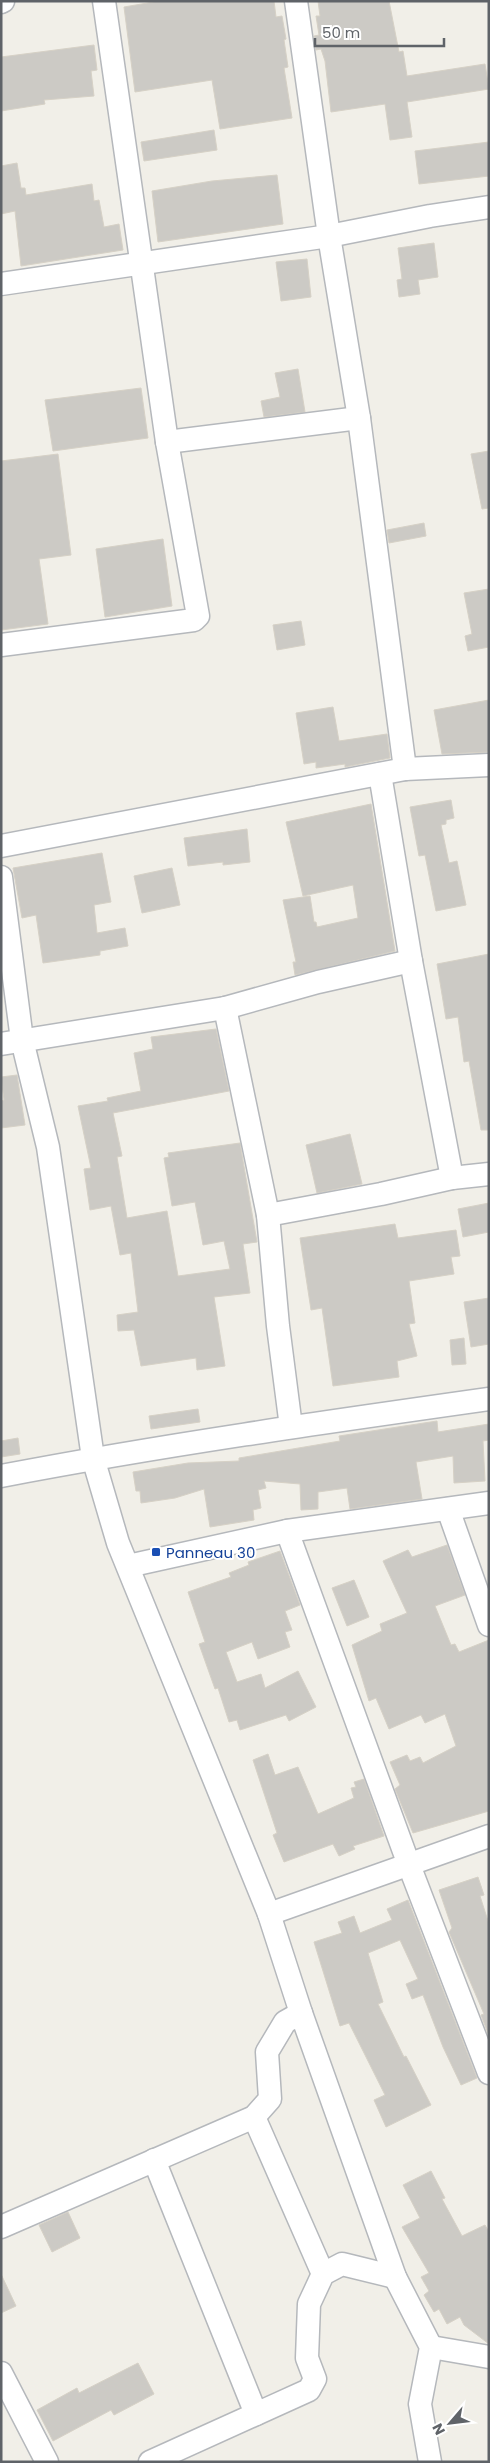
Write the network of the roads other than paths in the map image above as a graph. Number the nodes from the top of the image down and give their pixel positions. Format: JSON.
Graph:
{"nodes":[{"id":1,"x":104,"y":1,"type":"edge"},
{"id":2,"x":296,"y":1,"type":"edge"},
{"id":3,"x":489,"y":207,"type":"edge"},
{"id":4,"x":329,"y":236,"type":"junction"},
{"id":5,"x":143,"y":263,"type":"junction"},
{"id":6,"x":1,"y":284,"type":"edge"},
{"id":7,"x":359,"y":418,"type":"junction"},
{"id":8,"x":168,"y":442,"type":"junction"},
{"id":9,"x":1,"y":645,"type":"edge"},
{"id":10,"x":489,"y":765,"type":"edge"},
{"id":11,"x":405,"y":769,"type":"junction"},
{"id":12,"x":380,"y":774,"type":"junction"},
{"id":13,"x":1,"y":846,"type":"edge"},
{"id":14,"x":1,"y":877,"type":"edge"},
{"id":15,"x":411,"y":961,"type":"junction"},
{"id":16,"x":225,"y":1008,"type":"junction"},
{"id":17,"x":12,"y":1043,"type":"edge"},
{"id":18,"x":489,"y":1174,"type":"edge"},
{"id":19,"x":452,"y":1178,"type":"junction"},
{"id":20,"x":268,"y":1215,"type":"junction"},
{"id":21,"x":489,"y":1399,"type":"edge"},
{"id":22,"x":291,"y":1427,"type":"junction"},
{"id":23,"x":93,"y":1458,"type":"junction"},
{"id":24,"x":1,"y":1476,"type":"edge"},
{"id":25,"x":489,"y":1503,"type":"edge"},
{"id":26,"x":448,"y":1509,"type":"junction"},
{"id":27,"x":287,"y":1532,"type":"junction"},
{"id":28,"x":128,"y":1566,"type":"junction"},
{"id":29,"x":489,"y":1626,"type":"edge"},
{"id":30,"x":489,"y":1836,"type":"edge"},
{"id":31,"x":409,"y":1866,"type":"junction"},
{"id":32,"x":269,"y":1914,"type":"junction"},
{"id":33,"x":301,"y":2013,"type":"junction"},
{"id":34,"x":489,"y":2073,"type":"edge"},
{"id":35,"x":254,"y":2117,"type":"junction"},
{"id":36,"x":154,"y":2160,"type":"junction"},
{"id":37,"x":1,"y":2226,"type":"edge"},
{"id":38,"x":324,"y":2274,"type":"junction"},
{"id":39,"x":395,"y":2278,"type":"junction"},
{"id":40,"x":431,"y":2347,"type":"junction"},
{"id":41,"x":489,"y":2357,"type":"edge"},
{"id":42,"x":1,"y":2373,"type":"edge"},
{"id":43,"x":256,"y":2414,"type":"junction"},
{"id":44,"x":47,"y":2462,"type":"edge"},
{"id":45,"x":150,"y":2462,"type":"edge"},
{"id":46,"x":430,"y":2462,"type":"edge"}],
"edges":[{"from":1,"to":5,"type":"street"},
{"from":2,"to":4,"type":"street"},
{"from":3,"to":4,"type":"street"},
{"from":4,"to":5,"type":"street"},
{"from":4,"to":7,"type":"street"},
{"from":5,"to":6,"type":"street"},
{"from":5,"to":8,"type":"street"},
{"from":7,"to":8,"type":"street"},
{"from":7,"to":11,"type":"street"},
{"from":8,"to":9,"type":"street"},
{"from":10,"to":11,"type":"street"},
{"from":11,"to":12,"type":"street"},
{"from":12,"to":13,"type":"street"},
{"from":12,"to":15,"type":"street"},
{"from":14,"to":17,"type":"street"},
{"from":15,"to":16,"type":"street"},
{"from":15,"to":19,"type":"street"},
{"from":16,"to":17,"type":"street"},
{"from":16,"to":20,"type":"street"},
{"from":17,"to":23,"type":"street"},
{"from":18,"to":19,"type":"street"},
{"from":19,"to":20,"type":"street"},
{"from":20,"to":22,"type":"street"},
{"from":21,"to":22,"type":"street"},
{"from":22,"to":23,"type":"street"},
{"from":23,"to":24,"type":"street"},
{"from":23,"to":28,"type":"street"},
{"from":25,"to":26,"type":"street"},
{"from":26,"to":27,"type":"street"},
{"from":26,"to":29,"type":"street"},
{"from":27,"to":28,"type":"street"},
{"from":27,"to":31,"type":"street"},
{"from":28,"to":32,"type":"street"},
{"from":30,"to":31,"type":"street"},
{"from":31,"to":32,"type":"street"},
{"from":31,"to":34,"type":"street"},
{"from":32,"to":33,"type":"street"},
{"from":33,"to":35,"type":"street"},
{"from":33,"to":39,"type":"street"},
{"from":35,"to":36,"type":"street"},
{"from":35,"to":38,"type":"street"},
{"from":36,"to":37,"type":"street"},
{"from":36,"to":43,"type":"street"},
{"from":38,"to":39,"type":"street"},
{"from":38,"to":43,"type":"street"},
{"from":39,"to":40,"type":"street"},
{"from":40,"to":41,"type":"street"},
{"from":40,"to":46,"type":"street"},
{"from":42,"to":44,"type":"street"},
{"from":43,"to":45,"type":"street"}]}
